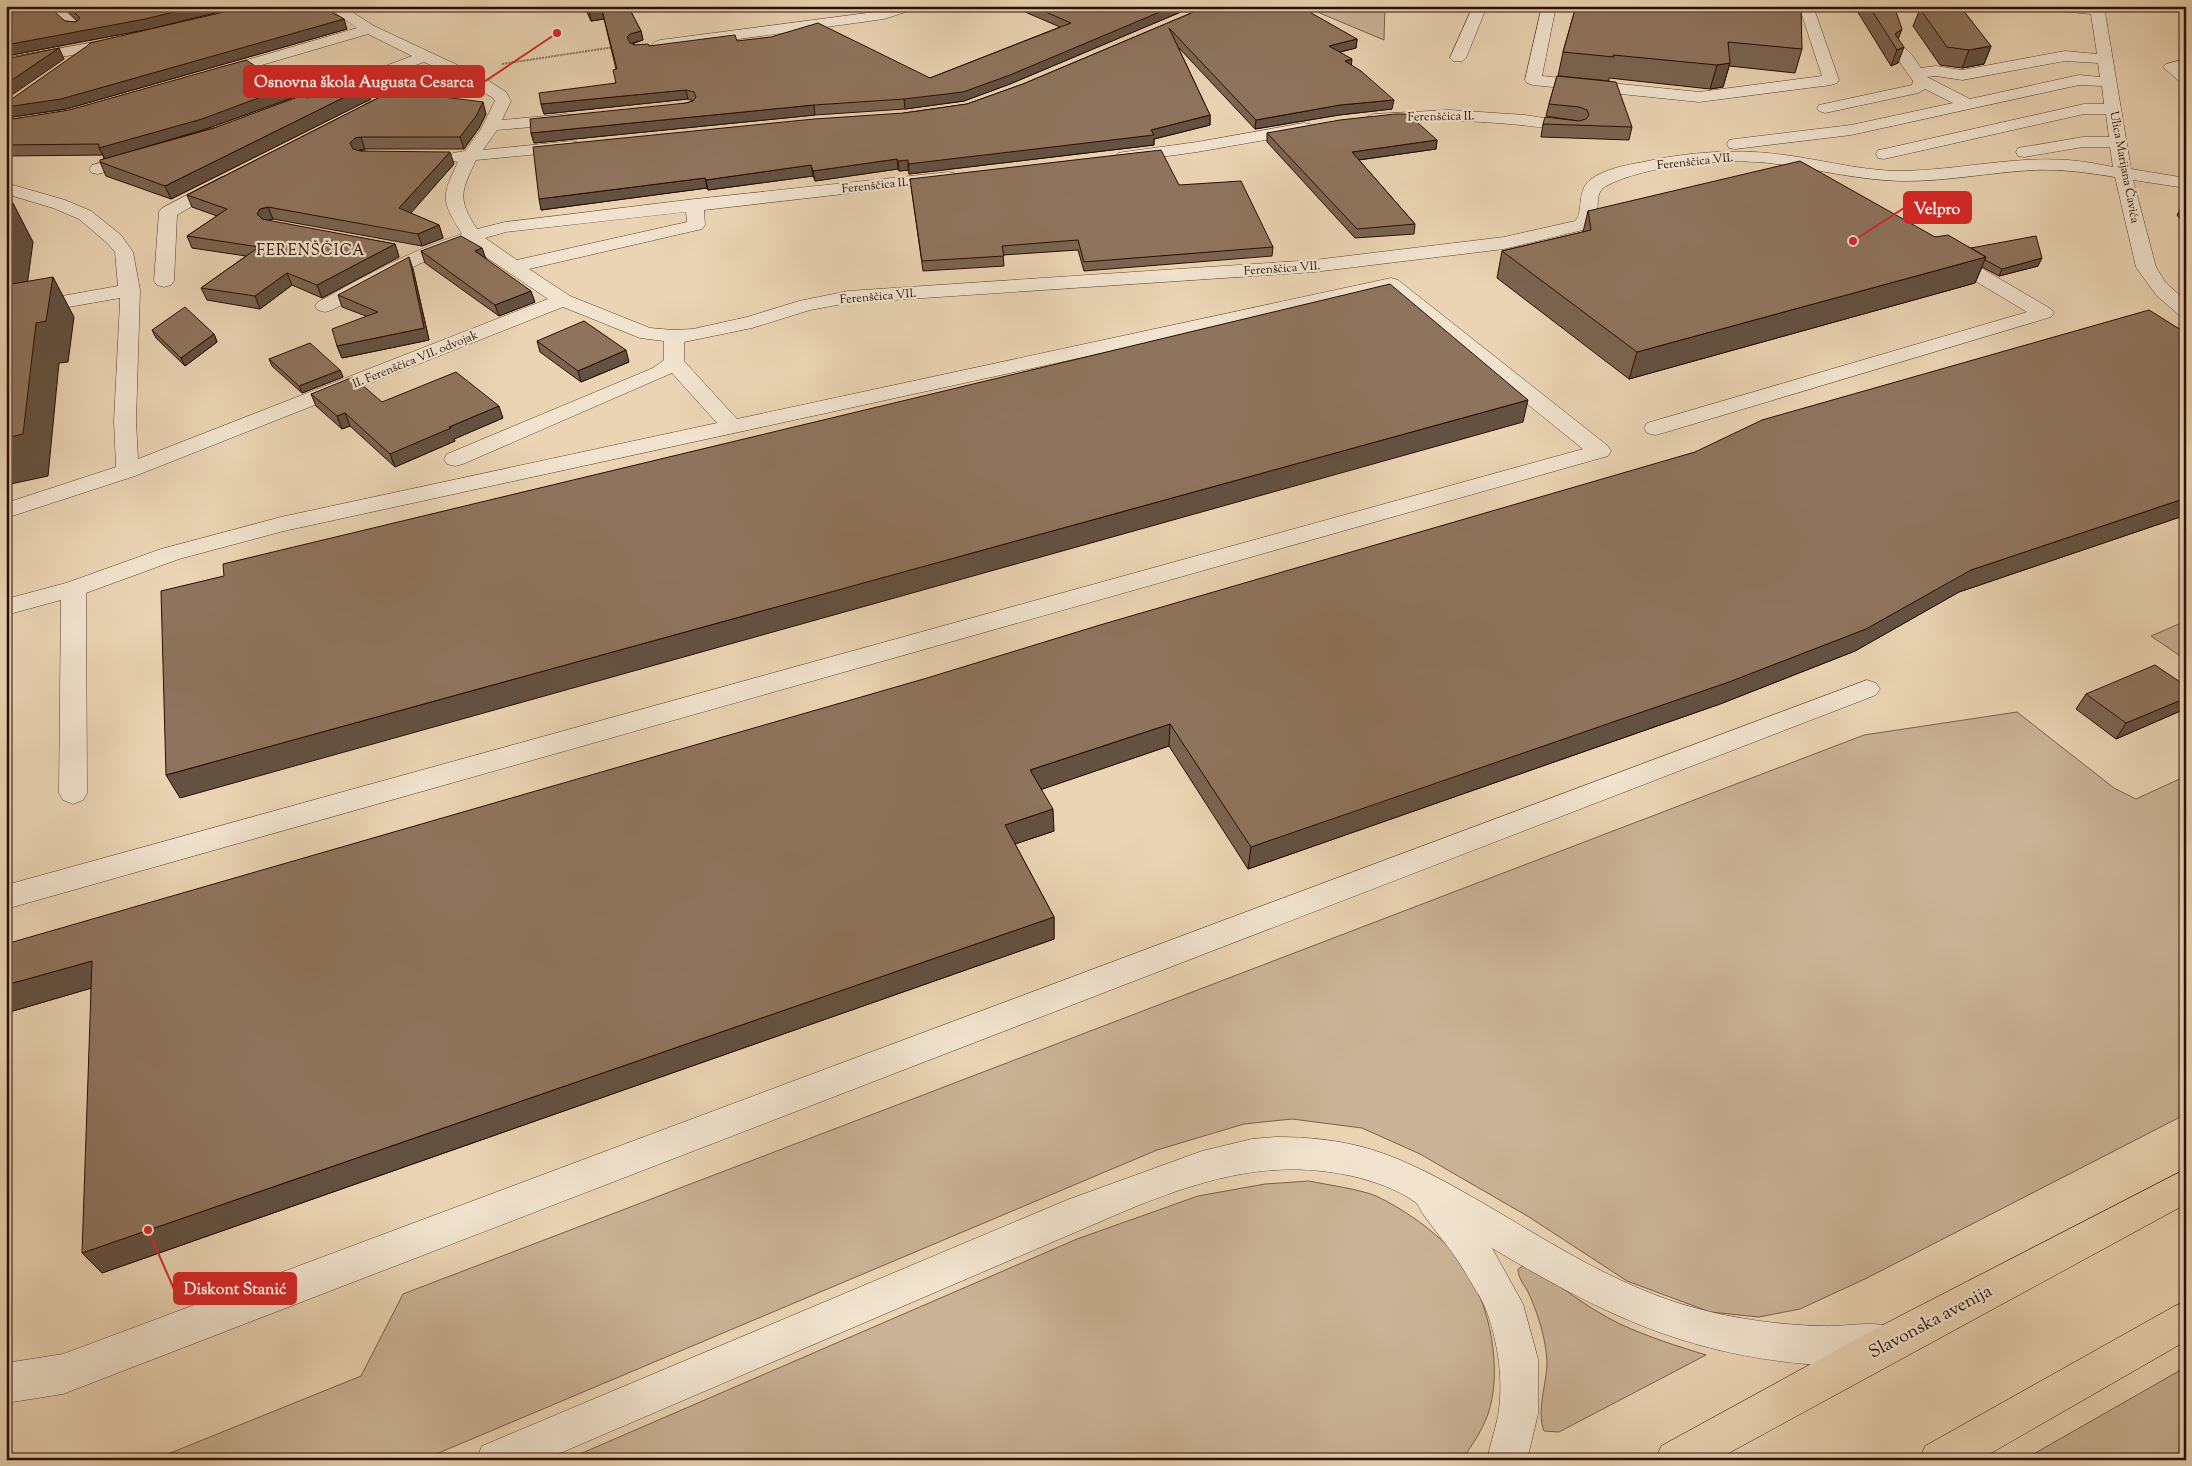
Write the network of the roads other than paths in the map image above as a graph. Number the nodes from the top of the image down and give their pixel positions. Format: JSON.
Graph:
{"nodes":[{"id":1,"x":51,"y":6,"type":"edge"},
{"id":2,"x":333,"y":6,"type":"edge"},
{"id":3,"x":910,"y":6,"type":"edge"},
{"id":4,"x":1480,"y":6,"type":"edge"},
{"id":5,"x":1549,"y":6,"type":"edge"},
{"id":6,"x":1806,"y":6,"type":"edge"},
{"id":7,"x":2049,"y":6,"type":"edge"},
{"id":8,"x":2097,"y":8,"type":"edge"},
{"id":9,"x":76,"y":27,"type":"edge"},
{"id":10,"x":369,"y":29,"type":"junction"},
{"id":11,"x":141,"y":37,"type":"edge"},
{"id":12,"x":95,"y":46,"type":"junction"},
{"id":13,"x":638,"y":48,"type":"edge"},
{"id":14,"x":1899,"y":50,"type":"edge"},
{"id":15,"x":424,"y":57,"type":"junction"},
{"id":16,"x":1458,"y":58,"type":"dead end"},
{"id":17,"x":2106,"y":59,"type":"junction"},
{"id":18,"x":6,"y":63,"type":"edge"},
{"id":19,"x":2186,"y":64,"type":"edge"},
{"id":20,"x":63,"y":69,"type":"edge"},
{"id":21,"x":462,"y":73,"type":"junction"},
{"id":22,"x":1919,"y":77,"type":"junction"},
{"id":23,"x":200,"y":78,"type":"edge"},
{"id":24,"x":2186,"y":79,"type":"edge"},
{"id":25,"x":2110,"y":82,"type":"junction"},
{"id":26,"x":305,"y":101,"type":"edge"},
{"id":27,"x":1968,"y":104,"type":"junction"},
{"id":28,"x":1825,"y":108,"type":"dead end"},
{"id":29,"x":2114,"y":109,"type":"junction"},
{"id":30,"x":355,"y":115,"type":"edge"},
{"id":31,"x":580,"y":118,"type":"edge"},
{"id":32,"x":1357,"y":121,"type":"edge"},
{"id":33,"x":491,"y":126,"type":"junction"},
{"id":34,"x":1320,"y":126,"type":"edge"},
{"id":35,"x":1576,"y":127,"type":"edge"},
{"id":36,"x":2119,"y":142,"type":"junction"},
{"id":37,"x":588,"y":144,"type":"edge"},
{"id":38,"x":158,"y":152,"type":"edge"},
{"id":39,"x":1884,"y":154,"type":"dead end"},
{"id":40,"x":470,"y":156,"type":"junction"},
{"id":41,"x":444,"y":157,"type":"edge"},
{"id":42,"x":1108,"y":159,"type":"edge"},
{"id":43,"x":1679,"y":160,"type":"junction"},
{"id":44,"x":1998,"y":167,"type":"junction"},
{"id":45,"x":98,"y":169,"type":"edge"},
{"id":46,"x":1861,"y":173,"type":"junction"},
{"id":47,"x":2124,"y":174,"type":"junction"},
{"id":48,"x":235,"y":175,"type":"edge"},
{"id":49,"x":965,"y":175,"type":"edge"},
{"id":50,"x":1784,"y":177,"type":"edge"},
{"id":51,"x":1803,"y":180,"type":"edge"},
{"id":52,"x":2186,"y":183,"type":"edge"},
{"id":53,"x":1839,"y":186,"type":"edge"},
{"id":54,"x":6,"y":188,"type":"edge"},
{"id":55,"x":695,"y":204,"type":"junction"},
{"id":56,"x":472,"y":235,"type":"junction"},
{"id":57,"x":1933,"y":248,"type":"edge"},
{"id":58,"x":396,"y":249,"type":"edge"},
{"id":59,"x":424,"y":254,"type":"junction"},
{"id":60,"x":513,"y":267,"type":"junction"},
{"id":61,"x":164,"y":280,"type":"dead end"},
{"id":62,"x":130,"y":290,"type":"junction"},
{"id":63,"x":562,"y":300,"type":"junction"},
{"id":64,"x":325,"y":306,"type":"dead end"},
{"id":65,"x":2186,"y":311,"type":"edge"},
{"id":66,"x":6,"y":312,"type":"edge"},
{"id":67,"x":673,"y":336,"type":"junction"},
{"id":68,"x":674,"y":362,"type":"junction"},
{"id":69,"x":733,"y":427,"type":"junction"},
{"id":70,"x":1655,"y":428,"type":"dead end"},
{"id":71,"x":455,"y":459,"type":"dead end"},
{"id":72,"x":127,"y":471,"type":"junction"},
{"id":73,"x":6,"y":511,"type":"edge"},
{"id":74,"x":74,"y":589,"type":"junction"},
{"id":75,"x":6,"y":607,"type":"edge"},
{"id":76,"x":1867,"y":689,"type":"dead end"},
{"id":77,"x":73,"y":793,"type":"dead end"},
{"id":78,"x":6,"y":896,"type":"edge"},
{"id":79,"x":2186,"y":1185,"type":"edge"},
{"id":80,"x":1422,"y":1187,"type":"junction"},
{"id":81,"x":2186,"y":1320,"type":"edge"},
{"id":82,"x":1887,"y":1344,"type":"junction"},
{"id":83,"x":6,"y":1384,"type":"edge"},
{"id":84,"x":496,"y":1460,"type":"edge"},
{"id":85,"x":1507,"y":1460,"type":"edge"},
{"id":86,"x":1676,"y":1460,"type":"edge"},
{"id":87,"x":1939,"y":1460,"type":"edge"}],
"edges":[{"from":1,"to":9,"type":"street"},
{"from":2,"to":10,"type":"street"},
{"from":3,"to":13,"type":"street"},
{"from":4,"to":16,"type":"street"},
{"from":5,"to":6,"type":"street"},
{"from":7,"to":8,"type":"street"},
{"from":8,"to":17,"type":"street","name":"Ulica Marijana Čavića"},
{"from":10,"to":15,"type":"street"},
{"from":10,"to":23,"type":"street"},
{"from":11,"to":12,"type":"street"},
{"from":12,"to":18,"type":"street"},
{"from":12,"to":20,"type":"street"},
{"from":14,"to":22,"type":"street"},
{"from":15,"to":21,"type":"street"},
{"from":15,"to":26,"type":"street"},
{"from":17,"to":22,"type":"street"},
{"from":17,"to":25,"type":"street","name":"Ulica Marijana Čavića"},
{"from":19,"to":24,"type":"street"},
{"from":21,"to":30,"type":"street"},
{"from":21,"to":33,"type":"street"},
{"from":22,"to":27,"type":"street"},
{"from":22,"to":28,"type":"street"},
{"from":25,"to":27,"type":"street"},
{"from":25,"to":29,"type":"street","name":"Ulica Marijana Čavića"},
{"from":27,"to":43,"type":"street"},
{"from":29,"to":36,"type":"street","name":"Ulica Marijana Čavića"},
{"from":29,"to":39,"type":"street"},
{"from":31,"to":33,"type":"street"},
{"from":32,"to":35,"type":"street","name":"Ferenščica II."},
{"from":33,"to":40,"type":"street"},
{"from":34,"to":42,"type":"street"},
{"from":36,"to":44,"type":"street"},
{"from":36,"to":47,"type":"street","name":"Ulica Marijana Čavića"},
{"from":37,"to":40,"type":"street"},
{"from":38,"to":45,"type":"street"},
{"from":40,"to":41,"type":"street"},
{"from":40,"to":56,"type":"street"},
{"from":43,"to":46,"type":"street","name":"Ferenščica VII."},
{"from":43,"to":67,"type":"street","name":"Ferenščica VII."},
{"from":44,"to":46,"type":"street","name":"Ferenščica VII."},
{"from":44,"to":47,"type":"street","name":"Ferenščica VII."},
{"from":46,"to":53,"type":"street"},
{"from":47,"to":52,"type":"street","name":"Ferenščica VII."},
{"from":47,"to":65,"type":"street","name":"Ulica Marijana Čavića"},
{"from":48,"to":61,"type":"street"},
{"from":49,"to":55,"type":"street","name":"Ferenščica II."},
{"from":50,"to":51,"type":"street"},
{"from":54,"to":62,"type":"street"},
{"from":55,"to":56,"type":"street","name":"Ferenščica II."},
{"from":55,"to":60,"type":"street"},
{"from":56,"to":59,"type":"street","name":"Ferenščica II."},
{"from":56,"to":60,"type":"street"},
{"from":57,"to":70,"type":"street"},
{"from":58,"to":59,"type":"street"},
{"from":59,"to":64,"type":"street","name":"Ferenščica II."},
{"from":60,"to":63,"type":"street"},
{"from":62,"to":66,"type":"street"},
{"from":62,"to":72,"type":"street"},
{"from":63,"to":67,"type":"street"},
{"from":63,"to":72,"type":"street","name":"II. Ferenščica VII. odvojak"},
{"from":67,"to":68,"type":"street"},
{"from":68,"to":69,"type":"street"},
{"from":68,"to":71,"type":"street"},
{"from":69,"to":74,"type":"street"},
{"from":69,"to":78,"type":"street"},
{"from":72,"to":73,"type":"street","name":"II. Ferenščica VII. odvojak"},
{"from":74,"to":75,"type":"street"},
{"from":74,"to":77,"type":"street"},
{"from":76,"to":83,"type":"street"},
{"from":79,"to":82,"type":"main road","name":"Slavonska avenija"},
{"from":80,"to":82,"type":"street"},
{"from":80,"to":84,"type":"street"},
{"from":80,"to":85,"type":"street"},
{"from":81,"to":87,"type":"main road"},
{"from":82,"to":86,"type":"main road","name":"Slavonska avenija"}]}
